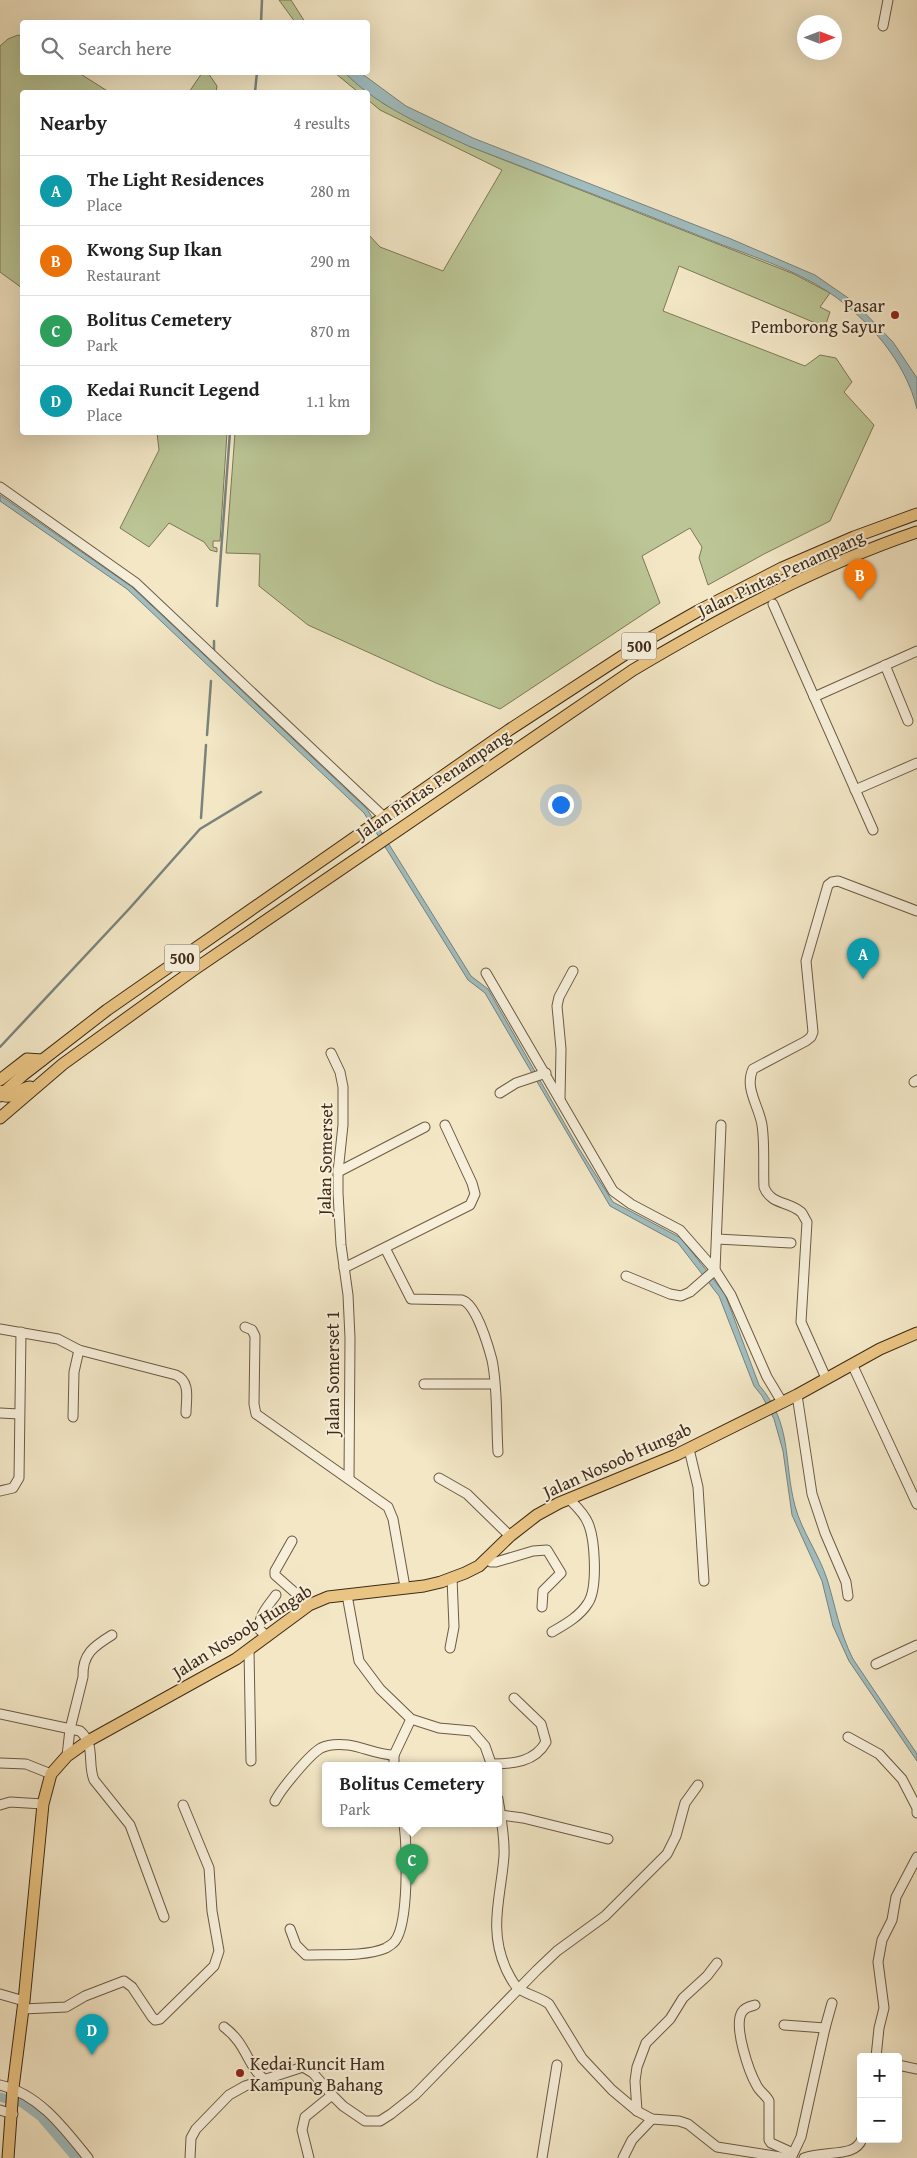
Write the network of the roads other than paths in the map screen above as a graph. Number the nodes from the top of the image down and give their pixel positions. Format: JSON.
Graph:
{"nodes":[{"id":1,"x":888,"y":0,"type":"edge"},
{"id":2,"x":883,"y":26,"type":"dead end"},
{"id":3,"x":0,"y":487,"type":"edge"},
{"id":4,"x":917,"y":514,"type":"edge"},
{"id":5,"x":917,"y":532,"type":"edge"},
{"id":6,"x":813,"y":574,"type":"junction"},
{"id":7,"x":773,"y":604,"type":"junction"},
{"id":8,"x":746,"y":606,"type":"junction"},
{"id":9,"x":917,"y":651,"type":"edge"},
{"id":10,"x":885,"y":665,"type":"junction"},
{"id":11,"x":814,"y":697,"type":"junction"},
{"id":12,"x":908,"y":721,"type":"dead end"},
{"id":13,"x":917,"y":763,"type":"edge"},
{"id":14,"x":855,"y":790,"type":"junction"},
{"id":15,"x":383,"y":818,"type":"junction"},
{"id":16,"x":873,"y":830,"type":"dead end"},
{"id":17,"x":917,"y":912,"type":"edge"},
{"id":18,"x":573,"y":971,"type":"dead end"},
{"id":19,"x":486,"y":974,"type":"dead end"},
{"id":20,"x":332,"y":1054,"type":"dead end"},
{"id":21,"x":42,"y":1060,"type":"junction"},
{"id":22,"x":546,"y":1074,"type":"junction"},
{"id":23,"x":0,"y":1080,"type":"edge"},
{"id":24,"x":37,"y":1086,"type":"junction"},
{"id":25,"x":500,"y":1093,"type":"dead end"},
{"id":26,"x":1,"y":1094,"type":"edge"},
{"id":27,"x":560,"y":1098,"type":"junction"},
{"id":28,"x":0,"y":1118,"type":"edge"},
{"id":29,"x":445,"y":1126,"type":"dead end"},
{"id":30,"x":721,"y":1126,"type":"dead end"},
{"id":31,"x":425,"y":1127,"type":"dead end"},
{"id":32,"x":338,"y":1172,"type":"junction"},
{"id":33,"x":717,"y":1239,"type":"junction"},
{"id":34,"x":791,"y":1243,"type":"dead end"},
{"id":35,"x":385,"y":1248,"type":"junction"},
{"id":36,"x":344,"y":1268,"type":"junction"},
{"id":37,"x":714,"y":1273,"type":"junction"},
{"id":38,"x":626,"y":1276,"type":"dead end"},
{"id":39,"x":245,"y":1327,"type":"dead end"},
{"id":40,"x":0,"y":1329,"type":"edge"},
{"id":41,"x":21,"y":1332,"type":"junction"},
{"id":42,"x":917,"y":1333,"type":"edge"},
{"id":43,"x":79,"y":1350,"type":"junction"},
{"id":44,"x":852,"y":1364,"type":"junction"},
{"id":45,"x":826,"y":1378,"type":"junction"},
{"id":46,"x":424,"y":1384,"type":"dead end"},
{"id":47,"x":494,"y":1384,"type":"junction"},
{"id":48,"x":797,"y":1395,"type":"junction"},
{"id":49,"x":780,"y":1404,"type":"junction"},
{"id":50,"x":0,"y":1413,"type":"edge"},
{"id":51,"x":186,"y":1413,"type":"dead end"},
{"id":52,"x":19,"y":1414,"type":"junction"},
{"id":53,"x":73,"y":1417,"type":"dead end"},
{"id":54,"x":689,"y":1449,"type":"junction"},
{"id":55,"x":498,"y":1452,"type":"dead end"},
{"id":56,"x":439,"y":1478,"type":"dead end"},
{"id":57,"x":349,"y":1479,"type":"junction"},
{"id":58,"x":0,"y":1491,"type":"edge"},
{"id":59,"x":569,"y":1499,"type":"junction"},
{"id":60,"x":917,"y":1504,"type":"edge"},
{"id":61,"x":510,"y":1536,"type":"junction"},
{"id":62,"x":292,"y":1541,"type":"dead end"},
{"id":63,"x":487,"y":1558,"type":"junction"},
{"id":64,"x":452,"y":1578,"type":"junction"},
{"id":65,"x":704,"y":1581,"type":"dead end"},
{"id":66,"x":405,"y":1587,"type":"junction"},
{"id":67,"x":276,"y":1595,"type":"dead end"},
{"id":68,"x":347,"y":1595,"type":"junction"},
{"id":69,"x":848,"y":1596,"type":"dead end"},
{"id":70,"x":309,"y":1605,"type":"junction"},
{"id":71,"x":542,"y":1607,"type":"dead end"},
{"id":72,"x":552,"y":1632,"type":"dead end"},
{"id":73,"x":112,"y":1635,"type":"dead end"},
{"id":74,"x":266,"y":1636,"type":"junction"},
{"id":75,"x":917,"y":1645,"type":"edge"},
{"id":76,"x":450,"y":1648,"type":"dead end"},
{"id":77,"x":249,"y":1650,"type":"junction"},
{"id":78,"x":876,"y":1664,"type":"dead end"},
{"id":79,"x":514,"y":1698,"type":"dead end"},
{"id":80,"x":0,"y":1714,"type":"edge"},
{"id":81,"x":411,"y":1719,"type":"junction"},
{"id":82,"x":70,"y":1729,"type":"junction"},
{"id":83,"x":848,"y":1737,"type":"dead end"},
{"id":84,"x":88,"y":1741,"type":"junction"},
{"id":85,"x":394,"y":1755,"type":"junction"},
{"id":86,"x":67,"y":1756,"type":"junction"},
{"id":87,"x":251,"y":1761,"type":"dead end"},
{"id":88,"x":394,"y":1762,"type":"edge"},
{"id":89,"x":491,"y":1762,"type":"edge"},
{"id":90,"x":0,"y":1763,"type":"edge"},
{"id":91,"x":502,"y":1764,"type":"edge"},
{"id":92,"x":51,"y":1774,"type":"junction"},
{"id":93,"x":698,"y":1786,"type":"dead end"},
{"id":94,"x":275,"y":1801,"type":"dead end"},
{"id":95,"x":0,"y":1804,"type":"edge"},
{"id":96,"x":43,"y":1804,"type":"junction"},
{"id":97,"x":183,"y":1806,"type":"dead end"},
{"id":98,"x":917,"y":1813,"type":"edge"},
{"id":99,"x":502,"y":1815,"type":"edge"},
{"id":100,"x":404,"y":1827,"type":"edge"},
{"id":101,"x":502,"y":1827,"type":"edge"},
{"id":102,"x":608,"y":1840,"type":"dead end"},
{"id":103,"x":917,"y":1857,"type":"edge"},
{"id":104,"x":164,"y":1917,"type":"dead end"},
{"id":105,"x":290,"y":1928,"type":"dead end"},
{"id":106,"x":717,"y":1963,"type":"dead end"},
{"id":107,"x":518,"y":1988,"type":"junction"},
{"id":108,"x":0,"y":1994,"type":"edge"},
{"id":109,"x":832,"y":2003,"type":"dead end"},
{"id":110,"x":756,"y":2004,"type":"dead end"},
{"id":111,"x":23,"y":2005,"type":"junction"},
{"id":112,"x":784,"y":2025,"type":"dead end"},
{"id":113,"x":224,"y":2027,"type":"dead end"},
{"id":114,"x":825,"y":2028,"type":"junction"},
{"id":115,"x":876,"y":2053,"type":"edge"},
{"id":116,"x":557,"y":2065,"type":"dead end"},
{"id":117,"x":902,"y":2066,"type":"edge"},
{"id":118,"x":917,"y":2069,"type":"edge"},
{"id":119,"x":265,"y":2080,"type":"junction"},
{"id":120,"x":0,"y":2086,"type":"edge"},
{"id":121,"x":13,"y":2092,"type":"junction"},
{"id":122,"x":332,"y":2095,"type":"junction"},
{"id":123,"x":0,"y":2110,"type":"edge"},
{"id":124,"x":637,"y":2111,"type":"junction"},
{"id":125,"x":12,"y":2112,"type":"junction"},
{"id":126,"x":652,"y":2119,"type":"junction"},
{"id":127,"x":861,"y":2143,"type":"edge"},
{"id":128,"x":790,"y":2156,"type":"edge"},
{"id":129,"x":308,"y":2157,"type":"edge"},
{"id":130,"x":8,"y":2158,"type":"edge"},
{"id":131,"x":88,"y":2158,"type":"edge"},
{"id":132,"x":190,"y":2158,"type":"edge"},
{"id":133,"x":542,"y":2158,"type":"edge"},
{"id":134,"x":624,"y":2158,"type":"edge"},
{"id":135,"x":804,"y":2158,"type":"edge"}],
"edges":[{"from":1,"to":2,"type":"street"},
{"from":3,"to":15,"type":"street"},
{"from":4,"to":15,"type":"main road","name":"Jalan Pintas Penampang","number":"500"},
{"from":5,"to":6,"type":"main road","name":"Jalan Pintas Penampang","number":"500"},
{"from":6,"to":7,"type":"street"},
{"from":6,"to":8,"type":"main road","name":"Jalan Pintas Penampang","number":"500"},
{"from":7,"to":8,"type":"street"},
{"from":7,"to":11,"type":"street"},
{"from":8,"to":24,"type":"main road","name":"Jalan Pintas Penampang","number":"500"},
{"from":9,"to":10,"type":"street"},
{"from":10,"to":11,"type":"street"},
{"from":10,"to":12,"type":"street"},
{"from":11,"to":14,"type":"street"},
{"from":13,"to":14,"type":"street"},
{"from":14,"to":16,"type":"street"},
{"from":15,"to":21,"type":"main road","name":"Jalan Pintas Penampang","number":"500"},
{"from":17,"to":45,"type":"street"},
{"from":18,"to":27,"type":"street"},
{"from":19,"to":22,"type":"street"},
{"from":20,"to":32,"type":"street","name":"Jalan Somerset"},
{"from":21,"to":23,"type":"main road"},
{"from":21,"to":26,"type":"main road","name":"Jalan Pintas Penampang","number":"500"},
{"from":22,"to":25,"type":"street"},
{"from":22,"to":27,"type":"street"},
{"from":24,"to":26,"type":"main road"},
{"from":24,"to":28,"type":"main road","name":"Jalan Pintas Penampang","number":"500"},
{"from":27,"to":37,"type":"street"},
{"from":29,"to":35,"type":"street"},
{"from":30,"to":33,"type":"street"},
{"from":31,"to":32,"type":"street"},
{"from":32,"to":36,"type":"street","name":"Jalan Somerset"},
{"from":33,"to":34,"type":"street"},
{"from":33,"to":37,"type":"street"},
{"from":35,"to":36,"type":"street"},
{"from":35,"to":47,"type":"street"},
{"from":36,"to":57,"type":"street","name":"Jalan Somerset 1"},
{"from":37,"to":38,"type":"street"},
{"from":37,"to":49,"type":"street"},
{"from":39,"to":57,"type":"street","name":"Jalan Somerset 1"},
{"from":40,"to":41,"type":"street"},
{"from":41,"to":43,"type":"street"},
{"from":41,"to":52,"type":"street"},
{"from":42,"to":44,"type":"main road","name":"Jalan Nosoob Hungab"},
{"from":43,"to":51,"type":"street"},
{"from":43,"to":53,"type":"street"},
{"from":44,"to":45,"type":"main road","name":"Jalan Nosoob Hungab"},
{"from":44,"to":60,"type":"street"},
{"from":45,"to":48,"type":"main road","name":"Jalan Nosoob Hungab"},
{"from":46,"to":47,"type":"street"},
{"from":47,"to":55,"type":"street"},
{"from":48,"to":49,"type":"main road","name":"Jalan Nosoob Hungab"},
{"from":48,"to":69,"type":"street"},
{"from":49,"to":54,"type":"main road","name":"Jalan Nosoob Hungab"},
{"from":50,"to":52,"type":"street"},
{"from":52,"to":58,"type":"street"},
{"from":54,"to":59,"type":"main road","name":"Jalan Nosoob Hungab"},
{"from":54,"to":65,"type":"street"},
{"from":56,"to":61,"type":"street"},
{"from":57,"to":66,"type":"street","name":"Jalan Somerset 1"},
{"from":59,"to":61,"type":"main road","name":"Jalan Nosoob Hungab"},
{"from":59,"to":72,"type":"street"},
{"from":61,"to":63,"type":"main road","name":"Jalan Nosoob Hungab"},
{"from":62,"to":70,"type":"street"},
{"from":63,"to":64,"type":"main road","name":"Jalan Nosoob Hungab"},
{"from":63,"to":71,"type":"street"},
{"from":64,"to":66,"type":"main road","name":"Jalan Nosoob Hungab"},
{"from":64,"to":76,"type":"street"},
{"from":66,"to":68,"type":"main road","name":"Jalan Nosoob Hungab"},
{"from":67,"to":74,"type":"street"},
{"from":68,"to":70,"type":"main road","name":"Jalan Nosoob Hungab"},
{"from":68,"to":81,"type":"street"},
{"from":70,"to":74,"type":"main road","name":"Jalan Nosoob Hungab"},
{"from":73,"to":82,"type":"street"},
{"from":74,"to":77,"type":"main road","name":"Jalan Nosoob Hungab"},
{"from":75,"to":78,"type":"street"},
{"from":77,"to":84,"type":"main road","name":"Jalan Nosoob Hungab"},
{"from":77,"to":87,"type":"street"},
{"from":79,"to":91,"type":"street"},
{"from":80,"to":82,"type":"street"},
{"from":81,"to":85,"type":"street"},
{"from":81,"to":89,"type":"street"},
{"from":82,"to":84,"type":"street"},
{"from":82,"to":86,"type":"street"},
{"from":83,"to":98,"type":"street"},
{"from":84,"to":86,"type":"main road","name":"Jalan Nosoob Hungab"},
{"from":84,"to":104,"type":"street"},
{"from":85,"to":88,"type":"street"},
{"from":85,"to":94,"type":"street"},
{"from":86,"to":92,"type":"main road","name":"Jalan Nosoob Hungab"},
{"from":90,"to":92,"type":"street"},
{"from":92,"to":96,"type":"main road","name":"Jalan Nosoob Hungab"},
{"from":93,"to":107,"type":"street"},
{"from":95,"to":96,"type":"street"},
{"from":96,"to":111,"type":"main road","name":"Jalan Nosoob Hungab"},
{"from":97,"to":111,"type":"street"},
{"from":99,"to":102,"type":"street"},
{"from":100,"to":105,"type":"street"},
{"from":101,"to":107,"type":"street"},
{"from":103,"to":115,"type":"street"},
{"from":106,"to":124,"type":"street"},
{"from":107,"to":122,"type":"street"},
{"from":107,"to":124,"type":"street"},
{"from":108,"to":111,"type":"street"},
{"from":109,"to":114,"type":"street"},
{"from":110,"to":128,"type":"street"},
{"from":111,"to":121,"type":"main road","name":"Jalan Nosoob Hungab"},
{"from":112,"to":114,"type":"street"},
{"from":113,"to":119,"type":"street"},
{"from":114,"to":128,"type":"street"},
{"from":116,"to":133,"type":"street"},
{"from":117,"to":118,"type":"street"},
{"from":119,"to":122,"type":"street"},
{"from":119,"to":132,"type":"street"},
{"from":120,"to":121,"type":"street"},
{"from":121,"to":125,"type":"main road","name":"Jalan Nosoob Hungab"},
{"from":121,"to":131,"type":"street"},
{"from":122,"to":129,"type":"street"},
{"from":123,"to":125,"type":"street"},
{"from":124,"to":126,"type":"street"},
{"from":125,"to":130,"type":"main road","name":"Jalan Nosoob Hungab"},
{"from":126,"to":128,"type":"street"},
{"from":126,"to":134,"type":"street"},
{"from":127,"to":135,"type":"street"}]}
